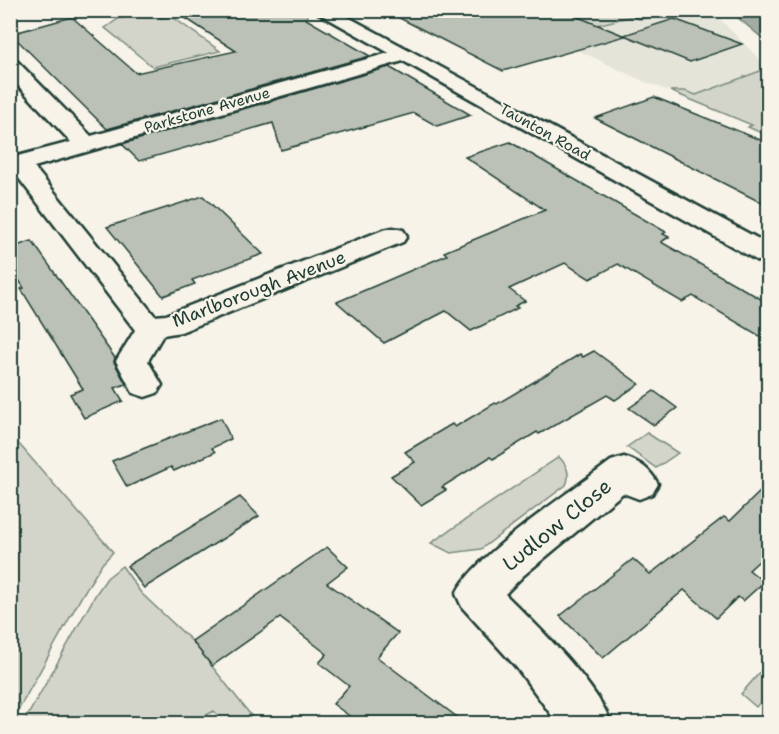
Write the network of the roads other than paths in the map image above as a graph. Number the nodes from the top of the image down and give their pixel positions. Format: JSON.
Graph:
{"nodes":[{"id":1,"x":321,"y":10,"type":"edge"},
{"id":2,"x":403,"y":55,"type":"junction"},
{"id":3,"x":10,"y":65,"type":"edge"},
{"id":4,"x":86,"y":144,"type":"junction"},
{"id":5,"x":15,"y":164,"type":"edge"},
{"id":6,"x":393,"y":236,"type":"dead end"},
{"id":7,"x":768,"y":255,"type":"edge"},
{"id":8,"x":153,"y":326,"type":"junction"},
{"id":9,"x":145,"y":385,"type":"dead end"},
{"id":10,"x":639,"y":484,"type":"dead end"},
{"id":11,"x":588,"y":723,"type":"edge"}],
"edges":[{"from":1,"to":2,"type":"street","name":"Taunton Road"},
{"from":2,"to":4,"type":"street","name":"Parkstone Avenue"},
{"from":2,"to":7,"type":"street","name":"Taunton Road"},
{"from":3,"to":4,"type":"street"},
{"from":4,"to":5,"type":"street","name":"Parkstone Avenue"},
{"from":5,"to":8,"type":"street","name":"Marlborough Avenue"},
{"from":6,"to":8,"type":"street","name":"Marlborough Avenue"},
{"from":8,"to":9,"type":"street"},
{"from":10,"to":11,"type":"street","name":"Ludlow Close"}]}
